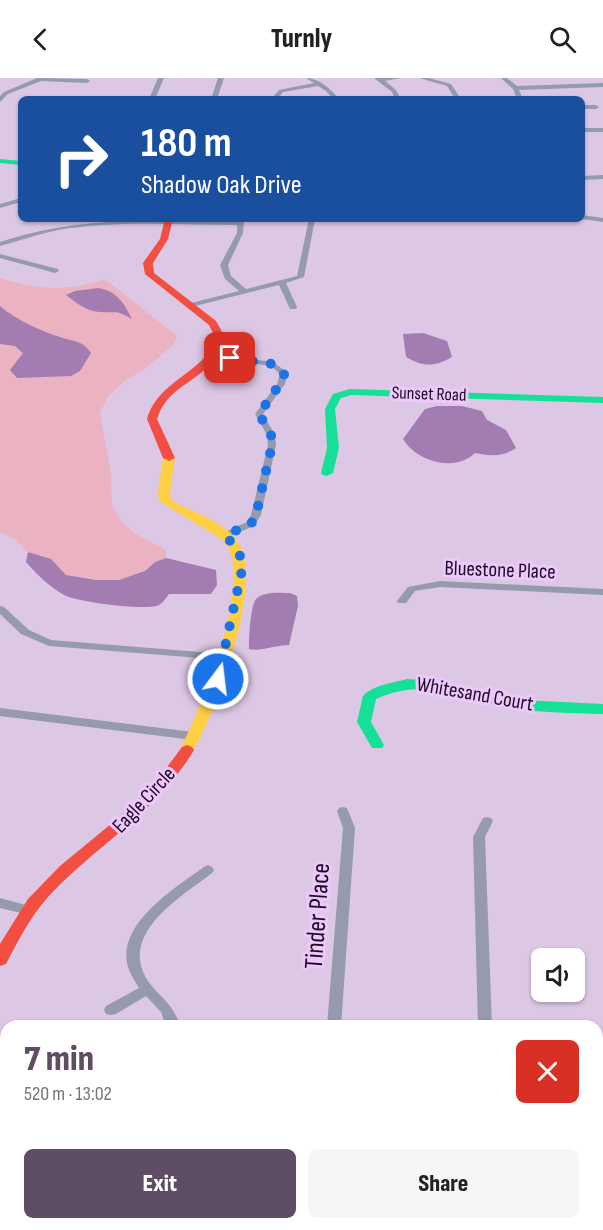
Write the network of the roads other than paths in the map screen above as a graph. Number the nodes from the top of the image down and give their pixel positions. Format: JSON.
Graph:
{"nodes":[{"id":1,"x":161,"y":78,"type":"edge"},
{"id":2,"x":220,"y":78,"type":"edge"},
{"id":3,"x":309,"y":78,"type":"edge"},
{"id":4,"x":397,"y":78,"type":"edge"},
{"id":5,"x":422,"y":78,"type":"edge"},
{"id":6,"x":504,"y":78,"type":"edge"},
{"id":7,"x":42,"y":79,"type":"edge"},
{"id":8,"x":379,"y":79,"type":"edge"},
{"id":9,"x":87,"y":81,"type":"dead end"},
{"id":10,"x":319,"y":84,"type":"junction"},
{"id":11,"x":603,"y":85,"type":"edge"},
{"id":12,"x":516,"y":88,"type":"junction"},
{"id":13,"x":153,"y":96,"type":"edge"},
{"id":14,"x":214,"y":96,"type":"edge"},
{"id":15,"x":277,"y":96,"type":"edge"},
{"id":16,"x":334,"y":96,"type":"edge"},
{"id":17,"x":396,"y":96,"type":"edge"},
{"id":18,"x":456,"y":96,"type":"edge"},
{"id":19,"x":519,"y":96,"type":"edge"},
{"id":20,"x":0,"y":100,"type":"edge"},
{"id":21,"x":585,"y":107,"type":"edge"},
{"id":22,"x":596,"y":107,"type":"dead end"},
{"id":23,"x":585,"y":130,"type":"edge"},
{"id":24,"x":603,"y":130,"type":"edge"},
{"id":25,"x":0,"y":161,"type":"edge"},
{"id":26,"x":18,"y":163,"type":"edge"},
{"id":27,"x":601,"y":177,"type":"edge"},
{"id":28,"x":585,"y":178,"type":"edge"},
{"id":29,"x":603,"y":184,"type":"edge"},
{"id":30,"x":0,"y":196,"type":"edge"},
{"id":31,"x":18,"y":201,"type":"edge"},
{"id":32,"x":10,"y":203,"type":"junction"},
{"id":33,"x":0,"y":206,"type":"edge"},
{"id":34,"x":585,"y":217,"type":"edge"},
{"id":35,"x":603,"y":220,"type":"edge"},
{"id":36,"x":94,"y":222,"type":"edge"},
{"id":37,"x":168,"y":222,"type":"edge"},
{"id":38,"x":241,"y":222,"type":"edge"},
{"id":39,"x":312,"y":222,"type":"edge"},
{"id":40,"x":0,"y":244,"type":"edge"},
{"id":41,"x":0,"y":256,"type":"edge"},
{"id":42,"x":55,"y":271,"type":"dead end"},
{"id":43,"x":282,"y":283,"type":"junction"},
{"id":44,"x":243,"y":290,"type":"junction"},
{"id":45,"x":190,"y":306,"type":"junction"},
{"id":46,"x":293,"y":307,"type":"dead end"},
{"id":47,"x":214,"y":356,"type":"junction"},
{"id":48,"x":603,"y":400,"type":"edge"},
{"id":49,"x":327,"y":474,"type":"dead end"},
{"id":50,"x":226,"y":535,"type":"junction"},
{"id":51,"x":603,"y":592,"type":"edge"},
{"id":52,"x":402,"y":601,"type":"dead end"},
{"id":53,"x":0,"y":609,"type":"edge"},
{"id":54,"x":225,"y":657,"type":"junction"},
{"id":55,"x":603,"y":709,"type":"edge"},
{"id":56,"x":0,"y":712,"type":"edge"},
{"id":57,"x":193,"y":736,"type":"junction"},
{"id":58,"x":377,"y":745,"type":"dead end"},
{"id":59,"x":343,"y":811,"type":"dead end"},
{"id":60,"x":487,"y":821,"type":"dead end"},
{"id":61,"x":208,"y":870,"type":"dead end"},
{"id":62,"x":0,"y":903,"type":"edge"},
{"id":63,"x":28,"y":910,"type":"junction"},
{"id":64,"x":0,"y":959,"type":"edge"},
{"id":65,"x":148,"y":989,"type":"junction"},
{"id":66,"x":111,"y":1010,"type":"dead end"},
{"id":67,"x":170,"y":1020,"type":"edge"},
{"id":68,"x":334,"y":1020,"type":"edge"},
{"id":69,"x":485,"y":1020,"type":"edge"}],
"edges":[{"from":1,"to":13,"type":"street"},
{"from":2,"to":14,"type":"street"},
{"from":3,"to":10,"type":"street"},
{"from":4,"to":8,"type":"street"},
{"from":5,"to":18,"type":"street"},
{"from":6,"to":12,"type":"street"},
{"from":7,"to":9,"type":"street"},
{"from":7,"to":20,"type":"street"},
{"from":8,"to":17,"type":"street"},
{"from":10,"to":15,"type":"street"},
{"from":10,"to":16,"type":"street"},
{"from":11,"to":12,"type":"street"},
{"from":12,"to":19,"type":"street"},
{"from":21,"to":22,"type":"street"},
{"from":23,"to":24,"type":"street"},
{"from":25,"to":26,"type":"street"},
{"from":27,"to":28,"type":"street"},
{"from":27,"to":29,"type":"street"},
{"from":30,"to":32,"type":"street"},
{"from":31,"to":32,"type":"street"},
{"from":32,"to":33,"type":"street"},
{"from":34,"to":35,"type":"street"},
{"from":36,"to":40,"type":"street"},
{"from":37,"to":45,"type":"street"},
{"from":38,"to":44,"type":"street"},
{"from":39,"to":43,"type":"street"},
{"from":41,"to":42,"type":"street"},
{"from":43,"to":44,"type":"street"},
{"from":43,"to":46,"type":"street"},
{"from":44,"to":45,"type":"street"},
{"from":45,"to":47,"type":"street"},
{"from":47,"to":50,"type":"street"},
{"from":47,"to":50,"type":"street"},
{"from":48,"to":49,"type":"street","name":"Sunset Road"},
{"from":50,"to":54,"type":"street","name":"Eagle Circle"},
{"from":51,"to":52,"type":"street","name":"Bluestone Place"},
{"from":53,"to":54,"type":"street"},
{"from":54,"to":57,"type":"street","name":"Eagle Circle"},
{"from":55,"to":58,"type":"street","name":"Whitesand Court"},
{"from":56,"to":57,"type":"street"},
{"from":57,"to":63,"type":"street","name":"Eagle Circle"},
{"from":59,"to":68,"type":"street","name":"Tinder Place"},
{"from":60,"to":69,"type":"street"},
{"from":61,"to":65,"type":"street"},
{"from":62,"to":63,"type":"street"},
{"from":63,"to":64,"type":"street","name":"Eagle Circle"},
{"from":65,"to":66,"type":"street"},
{"from":65,"to":67,"type":"street"}]}
